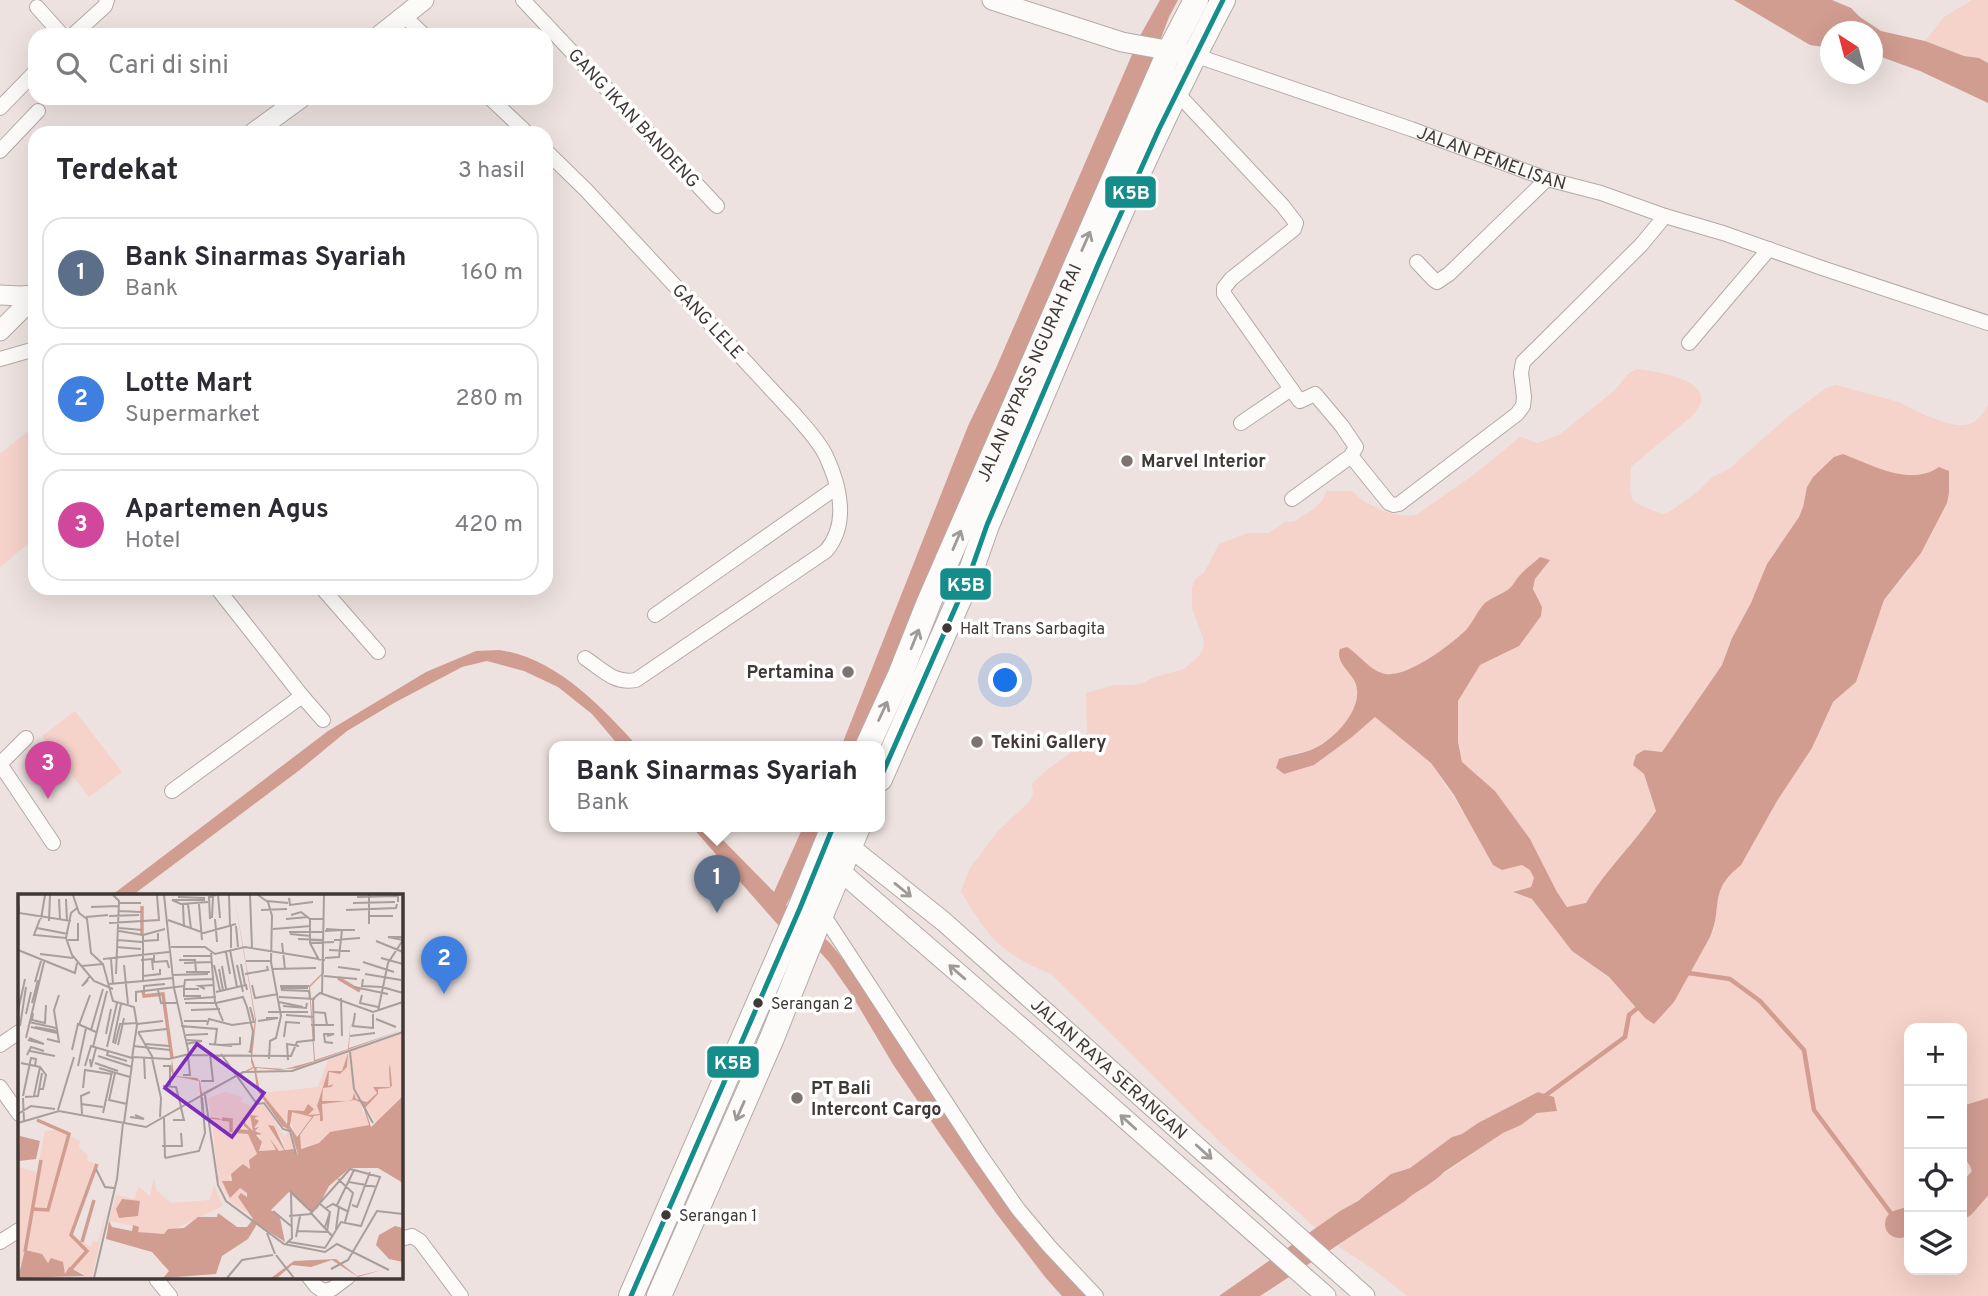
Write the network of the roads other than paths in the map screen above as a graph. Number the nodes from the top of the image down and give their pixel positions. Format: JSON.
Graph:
{"nodes":[{"id":1,"x":107,"y":0,"type":"edge"},
{"id":2,"x":424,"y":0,"type":"edge"},
{"id":3,"x":523,"y":0,"type":"edge"},
{"id":4,"x":992,"y":0,"type":"edge"},
{"id":5,"x":1196,"y":0,"type":"edge"},
{"id":6,"x":1223,"y":0,"type":"edge"},
{"id":7,"x":37,"y":7,"type":"dead end"},
{"id":8,"x":404,"y":16,"type":"junction"},
{"id":9,"x":56,"y":28,"type":"edge"},
{"id":10,"x":80,"y":28,"type":"edge"},
{"id":11,"x":389,"y":28,"type":"edge"},
{"id":12,"x":417,"y":28,"type":"edge"},
{"id":13,"x":549,"y":28,"type":"edge"},
{"id":14,"x":553,"y":32,"type":"edge"},
{"id":15,"x":1165,"y":51,"type":"junction"},
{"id":16,"x":1194,"y":55,"type":"junction"},
{"id":17,"x":28,"y":79,"type":"edge"},
{"id":18,"x":1175,"y":91,"type":"junction"},
{"id":19,"x":291,"y":105,"type":"edge"},
{"id":20,"x":497,"y":105,"type":"edge"},
{"id":21,"x":0,"y":108,"type":"edge"},
{"id":22,"x":38,"y":111,"type":"dead end"},
{"id":23,"x":263,"y":126,"type":"edge"},
{"id":24,"x":520,"y":126,"type":"edge"},
{"id":25,"x":0,"y":151,"type":"edge"},
{"id":26,"x":553,"y":158,"type":"edge"},
{"id":27,"x":1547,"y":179,"type":"junction"},
{"id":28,"x":717,"y":206,"type":"dead end"},
{"id":29,"x":1665,"y":216,"type":"junction"},
{"id":30,"x":1769,"y":249,"type":"junction"},
{"id":31,"x":1418,"y":262,"type":"dead end"},
{"id":32,"x":0,"y":295,"type":"edge"},
{"id":33,"x":28,"y":295,"type":"edge"},
{"id":34,"x":28,"y":302,"type":"edge"},
{"id":35,"x":1988,"y":323,"type":"edge"},
{"id":36,"x":0,"y":331,"type":"edge"},
{"id":37,"x":1689,"y":343,"type":"dead end"},
{"id":38,"x":28,"y":351,"type":"edge"},
{"id":39,"x":0,"y":359,"type":"edge"},
{"id":40,"x":1292,"y":389,"type":"junction"},
{"id":41,"x":1241,"y":423,"type":"dead end"},
{"id":42,"x":1351,"y":456,"type":"junction"},
{"id":43,"x":837,"y":487,"type":"junction"},
{"id":44,"x":1292,"y":499,"type":"dead end"},
{"id":45,"x":223,"y":595,"type":"edge"},
{"id":46,"x":328,"y":595,"type":"edge"},
{"id":47,"x":655,"y":615,"type":"dead end"},
{"id":48,"x":378,"y":652,"type":"dead end"},
{"id":49,"x":585,"y":658,"type":"dead end"},
{"id":50,"x":926,"y":673,"type":"junction"},
{"id":51,"x":900,"y":675,"type":"junction"},
{"id":52,"x":302,"y":696,"type":"junction"},
{"id":53,"x":323,"y":720,"type":"dead end"},
{"id":54,"x":26,"y":738,"type":"dead end"},
{"id":55,"x":870,"y":741,"type":"edge"},
{"id":56,"x":0,"y":764,"type":"edge"},
{"id":57,"x":885,"y":767,"type":"edge"},
{"id":58,"x":172,"y":791,"type":"dead end"},
{"id":59,"x":832,"y":832,"type":"edge"},
{"id":60,"x":854,"y":837,"type":"edge"},
{"id":61,"x":53,"y":843,"type":"dead end"},
{"id":62,"x":839,"y":870,"type":"junction"},
{"id":63,"x":814,"y":914,"type":"junction"},
{"id":64,"x":794,"y":951,"type":"junction"},
{"id":65,"x":18,"y":1033,"type":"edge"},
{"id":66,"x":0,"y":1045,"type":"edge"},
{"id":67,"x":0,"y":1087,"type":"edge"},
{"id":68,"x":18,"y":1113,"type":"edge"},
{"id":69,"x":18,"y":1231,"type":"edge"},
{"id":70,"x":402,"y":1239,"type":"edge"},
{"id":71,"x":0,"y":1242,"type":"edge"},
{"id":72,"x":156,"y":1278,"type":"edge"},
{"id":73,"x":310,"y":1278,"type":"edge"},
{"id":74,"x":347,"y":1278,"type":"edge"},
{"id":75,"x":164,"y":1294,"type":"edge"},
{"id":76,"x":461,"y":1296,"type":"edge"},
{"id":77,"x":631,"y":1296,"type":"edge"},
{"id":78,"x":659,"y":1296,"type":"edge"},
{"id":79,"x":1096,"y":1296,"type":"edge"},
{"id":80,"x":1326,"y":1296,"type":"edge"},
{"id":81,"x":1365,"y":1296,"type":"edge"}],
"edges":[{"from":1,"to":10,"type":"street"},
{"from":2,"to":8,"type":"street"},
{"from":3,"to":13,"type":"street","name":"GANG IKAN BANDENG"},
{"from":4,"to":15,"type":"street","name":"JALAN PEMELISAN"},
{"from":5,"to":15,"type":"highway","name":"JALAN BYPASS NGURAH RAI"},
{"from":6,"to":16,"type":"highway","name":"JALAN BYPASS NGURAH RAI"},
{"from":7,"to":9,"type":"street"},
{"from":8,"to":11,"type":"street"},
{"from":8,"to":12,"type":"street"},
{"from":14,"to":28,"type":"street","name":"GANG IKAN BANDENG"},
{"from":15,"to":16,"type":"street","name":"JALAN PEMELISAN"},
{"from":51,"to":15,"type":"highway","name":"JALAN BYPASS NGURAH RAI","one_way":true},
{"from":16,"to":18,"type":"highway","name":"JALAN BYPASS NGURAH RAI"},
{"from":16,"to":27,"type":"street","name":"JALAN PEMELISAN"},
{"from":17,"to":21,"type":"street"},
{"from":18,"to":40,"type":"street"},
{"from":18,"to":50,"type":"highway","name":"JALAN BYPASS NGURAH RAI"},
{"from":19,"to":23,"type":"street"},
{"from":20,"to":24,"type":"street"},
{"from":22,"to":25,"type":"street"},
{"from":26,"to":43,"type":"street","name":"GANG LELE"},
{"from":27,"to":29,"type":"street","name":"JALAN PEMELISAN"},
{"from":27,"to":31,"type":"street"},
{"from":29,"to":30,"type":"street","name":"JALAN PEMELISAN"},
{"from":29,"to":42,"type":"street"},
{"from":30,"to":35,"type":"street","name":"JALAN PEMELISAN"},
{"from":30,"to":37,"type":"street"},
{"from":32,"to":33,"type":"street"},
{"from":34,"to":36,"type":"street"},
{"from":38,"to":39,"type":"street"},
{"from":40,"to":41,"type":"street"},
{"from":40,"to":42,"type":"street"},
{"from":42,"to":44,"type":"street"},
{"from":43,"to":47,"type":"street"},
{"from":43,"to":49,"type":"street","name":"GANG LELE"},
{"from":45,"to":52,"type":"street"},
{"from":46,"to":48,"type":"street"},
{"from":50,"to":51,"type":"highway"},
{"from":50,"to":57,"type":"highway","name":"JALAN BYPASS NGURAH RAI"},
{"from":55,"to":51,"type":"highway","name":"JALAN BYPASS NGURAH RAI","one_way":true},
{"from":52,"to":53,"type":"street"},
{"from":52,"to":58,"type":"street"},
{"from":54,"to":56,"type":"street"},
{"from":56,"to":61,"type":"street"},
{"from":59,"to":63,"type":"highway"},
{"from":60,"to":62,"type":"highway"},
{"from":60,"to":81,"type":"street","name":"JALAN RAYA SERANGAN","one_way":true},
{"from":62,"to":63,"type":"highway"},
{"from":80,"to":62,"type":"street","name":"JALAN RAYA SERANGAN","one_way":true},
{"from":63,"to":64,"type":"highway"},
{"from":63,"to":79,"type":"street"},
{"from":64,"to":77,"type":"highway"},
{"from":64,"to":78,"type":"highway","one_way":true},
{"from":65,"to":66,"type":"street"},
{"from":67,"to":68,"type":"street"},
{"from":69,"to":71,"type":"street"},
{"from":70,"to":76,"type":"street"},
{"from":72,"to":75,"type":"street"},
{"from":73,"to":74,"type":"street"}]}
